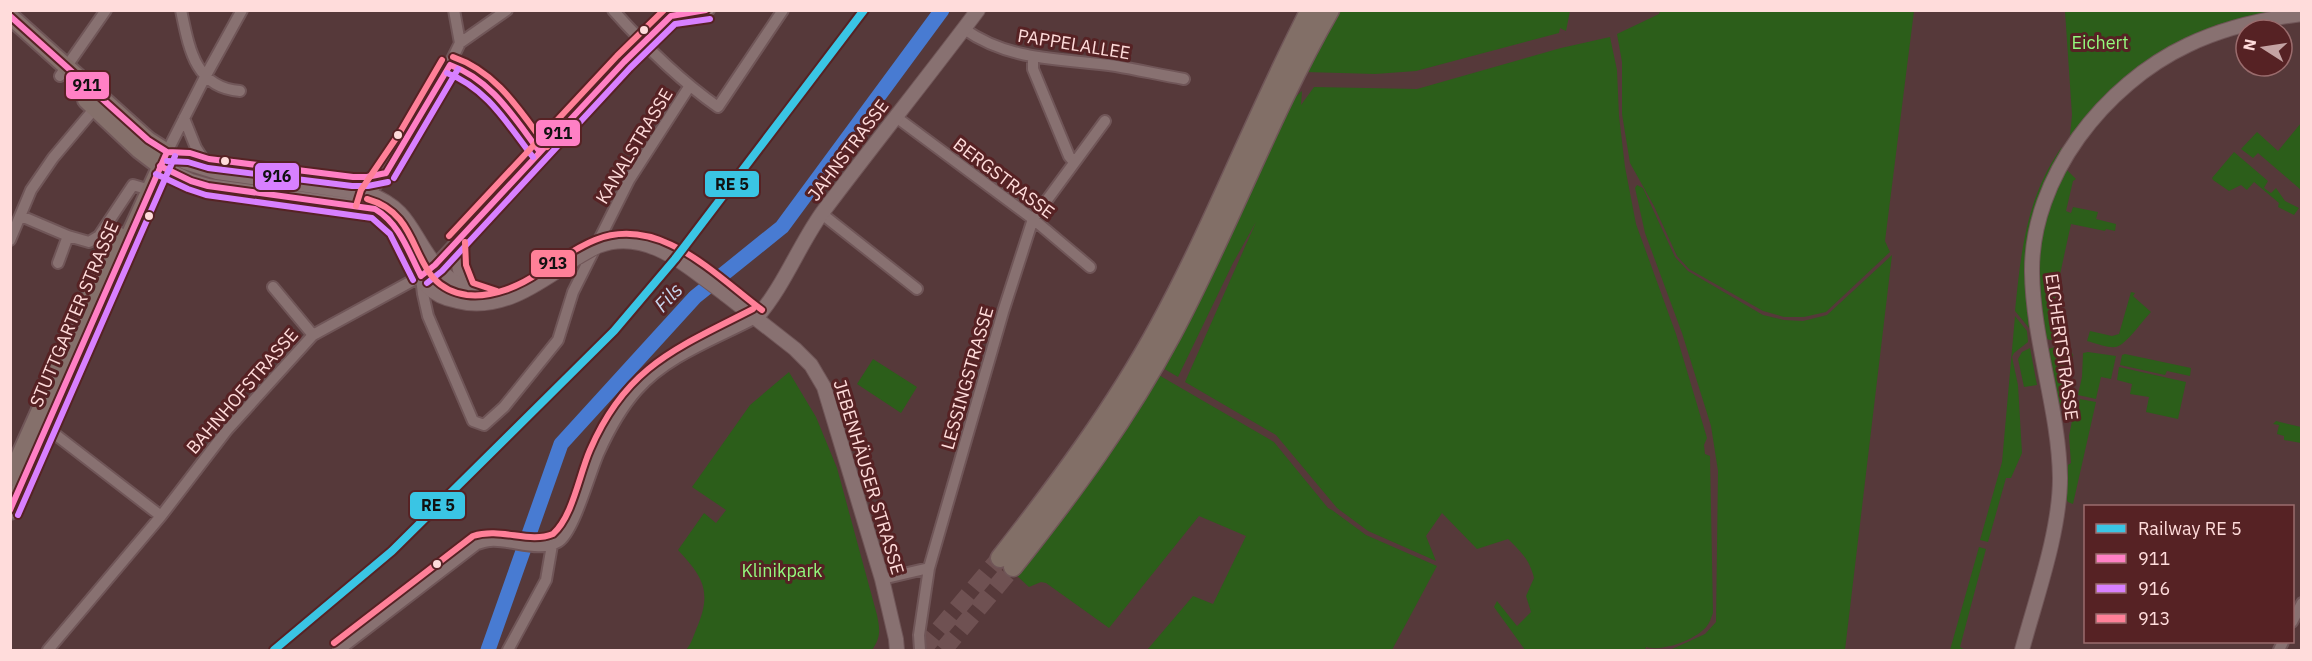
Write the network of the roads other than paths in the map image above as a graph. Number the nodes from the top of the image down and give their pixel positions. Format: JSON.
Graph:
{"nodes":[{"id":1,"x":106,"y":10,"type":"edge"},
{"id":2,"x":181,"y":10,"type":"edge"},
{"id":3,"x":242,"y":10,"type":"edge"},
{"id":4,"x":454,"y":10,"type":"edge"},
{"id":5,"x":507,"y":10,"type":"edge"},
{"id":6,"x":613,"y":10,"type":"edge"},
{"id":7,"x":709,"y":10,"type":"edge"},
{"id":8,"x":783,"y":10,"type":"edge"},
{"id":9,"x":978,"y":10,"type":"edge"},
{"id":10,"x":1310,"y":10,"type":"edge"},
{"id":11,"x":1330,"y":10,"type":"edge"},
{"id":12,"x":2301,"y":14,"type":"edge"},
{"id":13,"x":10,"y":16,"type":"edge"},
{"id":14,"x":964,"y":28,"type":"junction"},
{"id":15,"x":10,"y":30,"type":"edge"},
{"id":16,"x":460,"y":43,"type":"junction"},
{"id":17,"x":644,"y":44,"type":"junction"},
{"id":18,"x":1033,"y":57,"type":"junction"},
{"id":19,"x":450,"y":65,"type":"junction"},
{"id":20,"x":64,"y":72,"type":"junction"},
{"id":21,"x":205,"y":77,"type":"junction"},
{"id":22,"x":1184,"y":79,"type":"dead end"},
{"id":23,"x":689,"y":87,"type":"junction"},
{"id":24,"x":240,"y":91,"type":"dead end"},
{"id":25,"x":95,"y":108,"type":"junction"},
{"id":26,"x":896,"y":117,"type":"junction"},
{"id":27,"x":184,"y":118,"type":"junction"},
{"id":28,"x":1105,"y":121,"type":"dead end"},
{"id":29,"x":540,"y":152,"type":"junction"},
{"id":30,"x":164,"y":159,"type":"junction"},
{"id":31,"x":1074,"y":162,"type":"junction"},
{"id":32,"x":210,"y":170,"type":"junction"},
{"id":33,"x":146,"y":188,"type":"junction"},
{"id":34,"x":367,"y":201,"type":"junction"},
{"id":35,"x":822,"y":214,"type":"junction"},
{"id":36,"x":21,"y":216,"type":"junction"},
{"id":37,"x":1033,"y":219,"type":"junction"},
{"id":38,"x":68,"y":236,"type":"junction"},
{"id":39,"x":10,"y":240,"type":"edge"},
{"id":40,"x":456,"y":242,"type":"junction"},
{"id":41,"x":58,"y":263,"type":"dead end"},
{"id":42,"x":435,"y":265,"type":"junction"},
{"id":43,"x":1090,"y":267,"type":"dead end"},
{"id":44,"x":421,"y":276,"type":"junction"},
{"id":45,"x":273,"y":287,"type":"dead end"},
{"id":46,"x":466,"y":290,"type":"junction"},
{"id":47,"x":917,"y":290,"type":"dead end"},
{"id":48,"x":494,"y":301,"type":"junction"},
{"id":49,"x":757,"y":317,"type":"junction"},
{"id":50,"x":313,"y":335,"type":"junction"},
{"id":51,"x":41,"y":424,"type":"junction"},
{"id":52,"x":10,"y":477,"type":"edge"},
{"id":53,"x":10,"y":511,"type":"edge"},
{"id":54,"x":161,"y":516,"type":"junction"},
{"id":55,"x":552,"y":545,"type":"junction"},
{"id":56,"x":929,"y":568,"type":"junction"},
{"id":57,"x":882,"y":579,"type":"junction"},
{"id":58,"x":2301,"y":603,"type":"edge"},
{"id":59,"x":2294,"y":618,"type":"edge"},
{"id":60,"x":48,"y":651,"type":"edge"},
{"id":61,"x":339,"y":651,"type":"edge"},
{"id":62,"x":508,"y":651,"type":"edge"},
{"id":63,"x":897,"y":651,"type":"edge"},
{"id":64,"x":920,"y":651,"type":"edge"},
{"id":65,"x":2022,"y":651,"type":"edge"}],
"edges":[{"from":1,"to":20,"type":"street"},
{"from":2,"to":21,"type":"street"},
{"from":3,"to":21,"type":"street"},
{"from":4,"to":16,"type":"street"},
{"from":5,"to":16,"type":"street"},
{"from":6,"to":17,"type":"street"},
{"from":7,"to":17,"type":"street","name":"BAHNHOFSTRASSE"},
{"from":8,"to":23,"type":"street"},
{"from":9,"to":14,"type":"main road","name":"JAHNSTRASSE"},
{"from":10,"to":11,"type":"highway"},
{"from":12,"to":65,"type":"main road","name":"EICHERTSTRASSE"},
{"from":13,"to":20,"type":"main road"},
{"from":14,"to":18,"type":"street","name":"PAPPELALLEE"},
{"from":14,"to":26,"type":"main road","name":"JAHNSTRASSE"},
{"from":15,"to":20,"type":"main road"},
{"from":16,"to":19,"type":"street"},
{"from":17,"to":23,"type":"street"},
{"from":17,"to":29,"type":"street","name":"BAHNHOFSTRASSE"},
{"from":18,"to":22,"type":"street","name":"PAPPELALLEE"},
{"from":18,"to":31,"type":"street"},
{"from":19,"to":29,"type":"street"},
{"from":19,"to":34,"type":"street"},
{"from":20,"to":25,"type":"main road"},
{"from":20,"to":30,"type":"main road"},
{"from":21,"to":24,"type":"street"},
{"from":21,"to":27,"type":"street"},
{"from":23,"to":44,"type":"street","name":"KANALSTRASSE"},
{"from":25,"to":30,"type":"main road"},
{"from":25,"to":36,"type":"street"},
{"from":26,"to":35,"type":"main road","name":"JAHNSTRASSE"},
{"from":26,"to":37,"type":"street","name":"BERGSTRASSE"},
{"from":27,"to":30,"type":"street"},
{"from":27,"to":32,"type":"street"},
{"from":28,"to":31,"type":"street","name":"LESSINGSTRASSE"},
{"from":29,"to":40,"type":"street","name":"BAHNHOFSTRASSE"},
{"from":30,"to":32,"type":"main road"},
{"from":30,"to":33,"type":"main road","name":"STUTTGARTER STRASSE"},
{"from":30,"to":34,"type":"main road"},
{"from":31,"to":37,"type":"street","name":"LESSINGSTRASSE"},
{"from":32,"to":34,"type":"main road"},
{"from":33,"to":38,"type":"street"},
{"from":33,"to":51,"type":"main road","name":"STUTTGARTER STRASSE"},
{"from":34,"to":42,"type":"main road"},
{"from":34,"to":44,"type":"main road"},
{"from":35,"to":47,"type":"street"},
{"from":35,"to":49,"type":"main road","name":"JAHNSTRASSE"},
{"from":36,"to":38,"type":"street"},
{"from":36,"to":39,"type":"street"},
{"from":37,"to":43,"type":"street","name":"BERGSTRASSE"},
{"from":37,"to":56,"type":"street","name":"LESSINGSTRASSE"},
{"from":38,"to":41,"type":"street"},
{"from":40,"to":42,"type":"street","name":"BAHNHOFSTRASSE"},
{"from":40,"to":46,"type":"street"},
{"from":42,"to":44,"type":"street","name":"BAHNHOFSTRASSE"},
{"from":42,"to":46,"type":"main road"},
{"from":44,"to":48,"type":"main road","name":"JEBENHÄUSER STRASSE"},
{"from":44,"to":50,"type":"street","name":"BAHNHOFSTRASSE"},
{"from":45,"to":50,"type":"street"},
{"from":46,"to":48,"type":"main road"},
{"from":48,"to":49,"type":"main road","name":"JEBENHÄUSER STRASSE","bridge":true},
{"from":49,"to":55,"type":"street"},
{"from":49,"to":57,"type":"main road","name":"JEBENHÄUSER STRASSE"},
{"from":50,"to":54,"type":"street","name":"BAHNHOFSTRASSE"},
{"from":51,"to":52,"type":"main road","name":"STUTTGARTER STRASSE"},
{"from":51,"to":53,"type":"main road","name":"STUTTGARTER STRASSE"},
{"from":51,"to":54,"type":"street"},
{"from":54,"to":60,"type":"street","name":"BAHNHOFSTRASSE"},
{"from":55,"to":61,"type":"street"},
{"from":55,"to":62,"type":"street"},
{"from":56,"to":57,"type":"street"},
{"from":56,"to":64,"type":"street","name":"LESSINGSTRASSE"},
{"from":57,"to":63,"type":"main road","name":"JEBENHÄUSER STRASSE"},
{"from":58,"to":59,"type":"street"}]}
